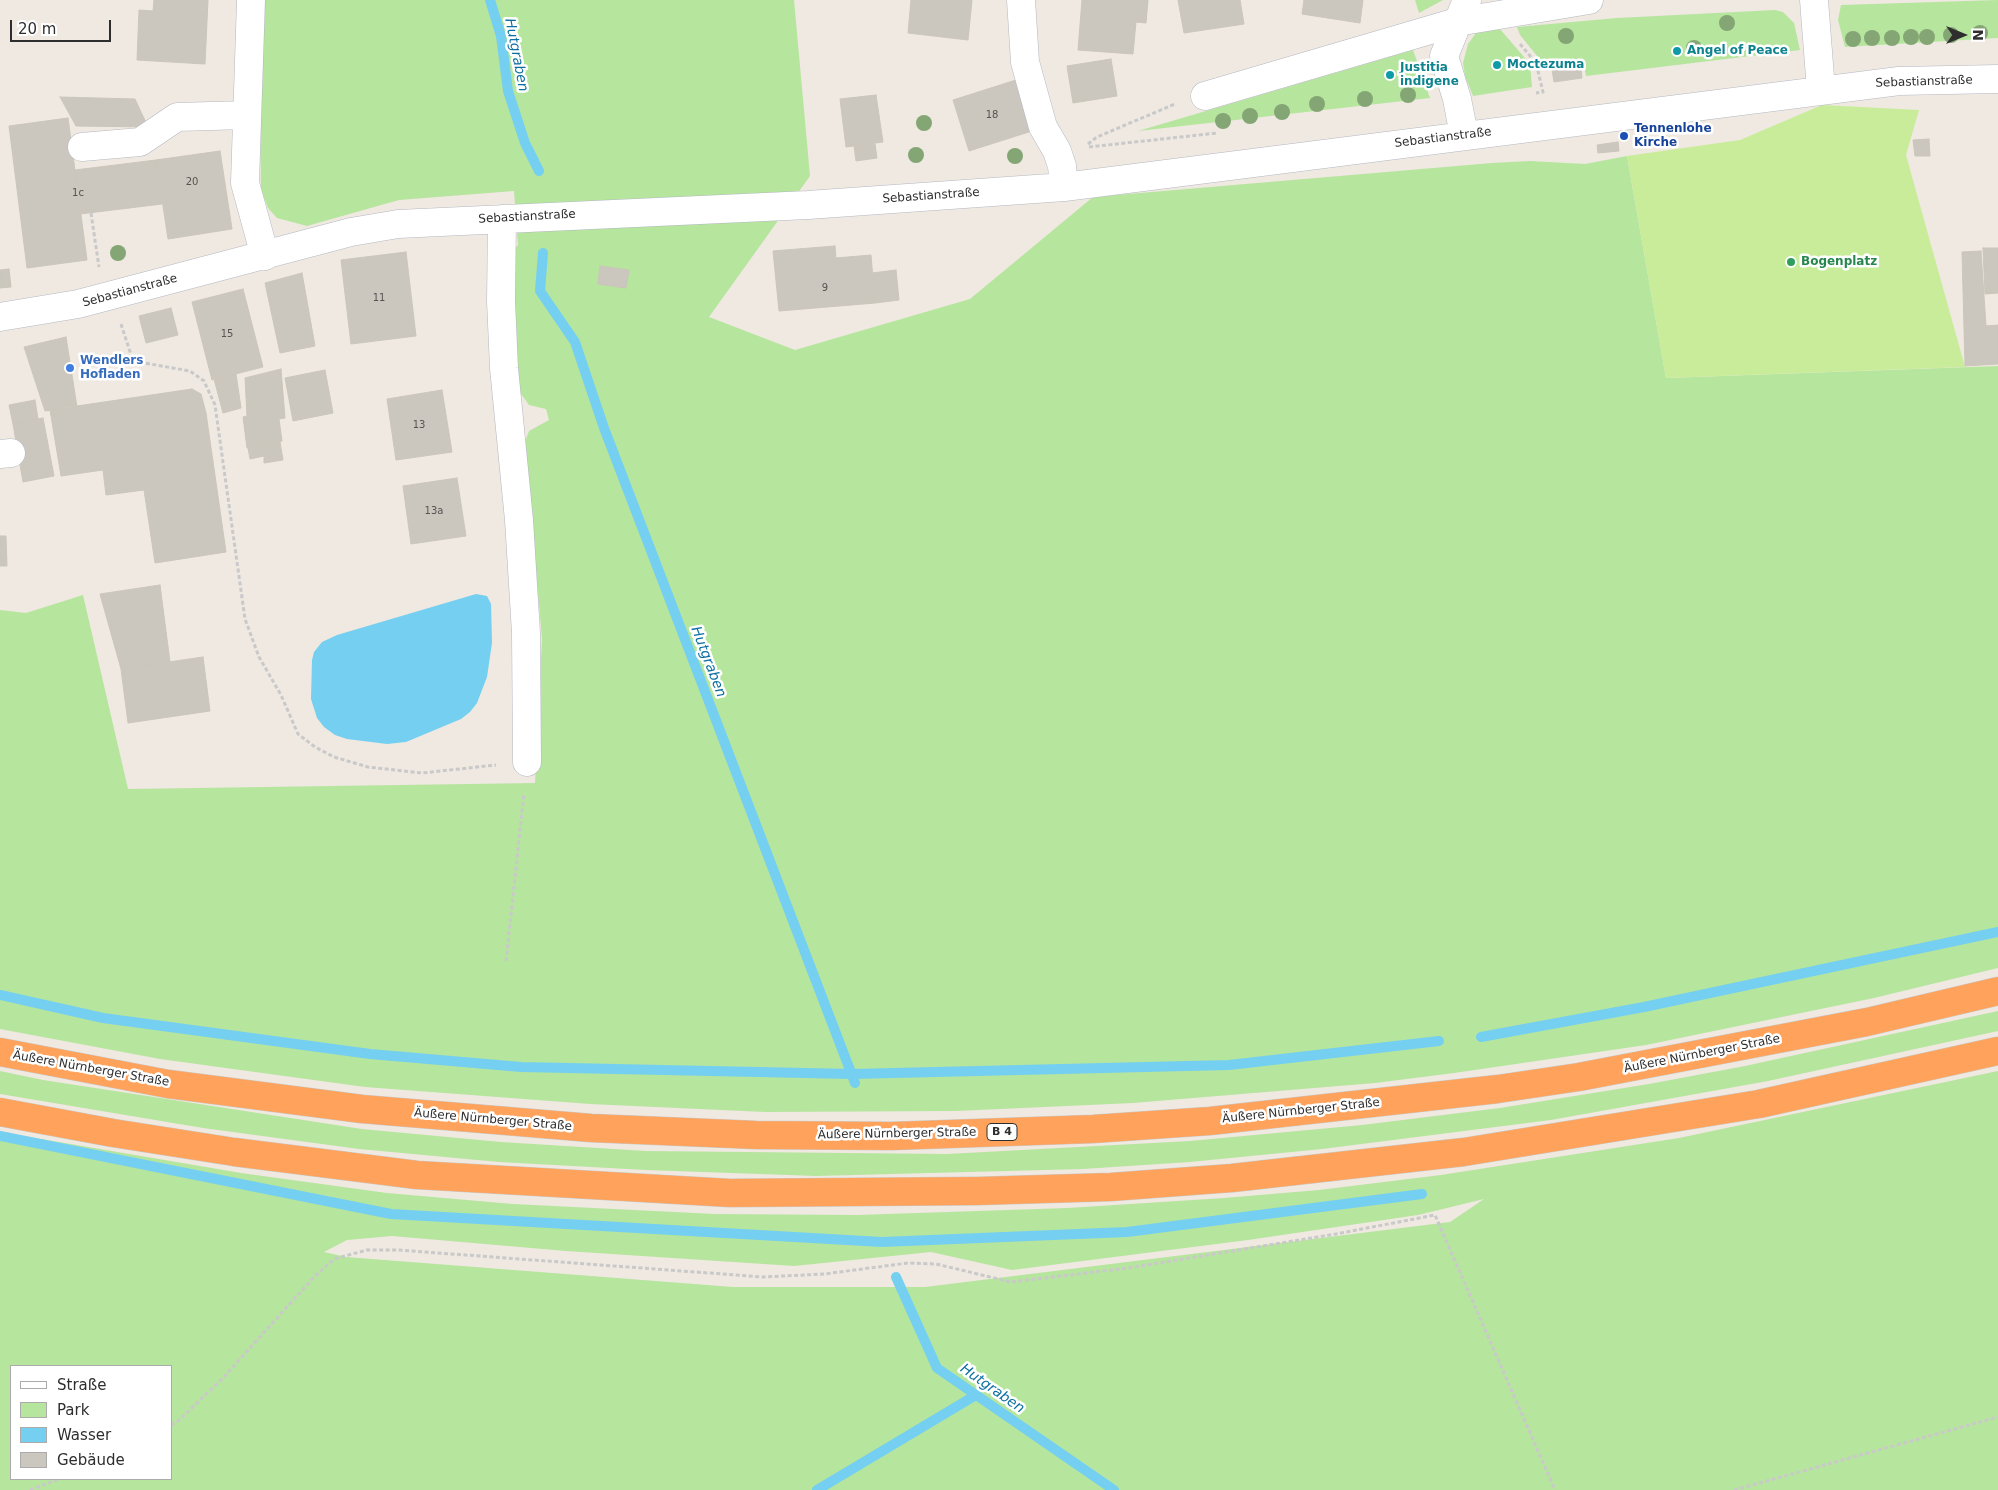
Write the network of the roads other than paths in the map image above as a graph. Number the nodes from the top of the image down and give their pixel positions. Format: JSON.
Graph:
{"nodes":[{"id":1,"x":251,"y":0,"type":"edge"},
{"id":2,"x":1021,"y":0,"type":"edge"},
{"id":3,"x":1589,"y":0,"type":"edge"},
{"id":4,"x":1814,"y":0,"type":"edge"},
{"id":5,"x":1462,"y":11,"type":"edge"},
{"id":6,"x":1998,"y":79,"type":"edge"},
{"id":7,"x":1821,"y":90,"type":"junction"},
{"id":8,"x":1205,"y":96,"type":"road end"},
{"id":9,"x":246,"y":115,"type":"junction"},
{"id":10,"x":1464,"y":135,"type":"junction"},
{"id":11,"x":82,"y":147,"type":"dead end"},
{"id":12,"x":1064,"y":187,"type":"junction"},
{"id":13,"x":502,"y":219,"type":"junction"},
{"id":14,"x":265,"y":256,"type":"junction"},
{"id":15,"x":0,"y":317,"type":"edge"},
{"id":16,"x":527,"y":762,"type":"road end"},
{"id":17,"x":1998,"y":991,"type":"edge"},
{"id":18,"x":1998,"y":1051,"type":"edge"},
{"id":19,"x":0,"y":1052,"type":"edge"},
{"id":20,"x":0,"y":1112,"type":"edge"}],
"edges":[{"from":1,"to":9,"type":"street"},
{"from":2,"to":12,"type":"street"},
{"from":3,"to":5,"type":"street"},
{"from":4,"to":7,"type":"street"},
{"from":5,"to":8,"type":"street"},
{"from":5,"to":10,"type":"street"},
{"from":6,"to":7,"type":"street","name":"Sebastianstraße"},
{"from":7,"to":10,"type":"street","name":"Sebastianstraße"},
{"from":9,"to":11,"type":"street"},
{"from":9,"to":14,"type":"street"},
{"from":10,"to":12,"type":"street","name":"Sebastianstraße"},
{"from":12,"to":13,"type":"street","name":"Sebastianstraße"},
{"from":13,"to":14,"type":"street","name":"Sebastianstraße"},
{"from":13,"to":16,"type":"street"},
{"from":14,"to":15,"type":"street","name":"Sebastianstraße"},
{"from":17,"to":19,"type":"highway","name":"Äußere Nürnberger Straße","number":"B 4"},
{"from":18,"to":20,"type":"highway"}]}
